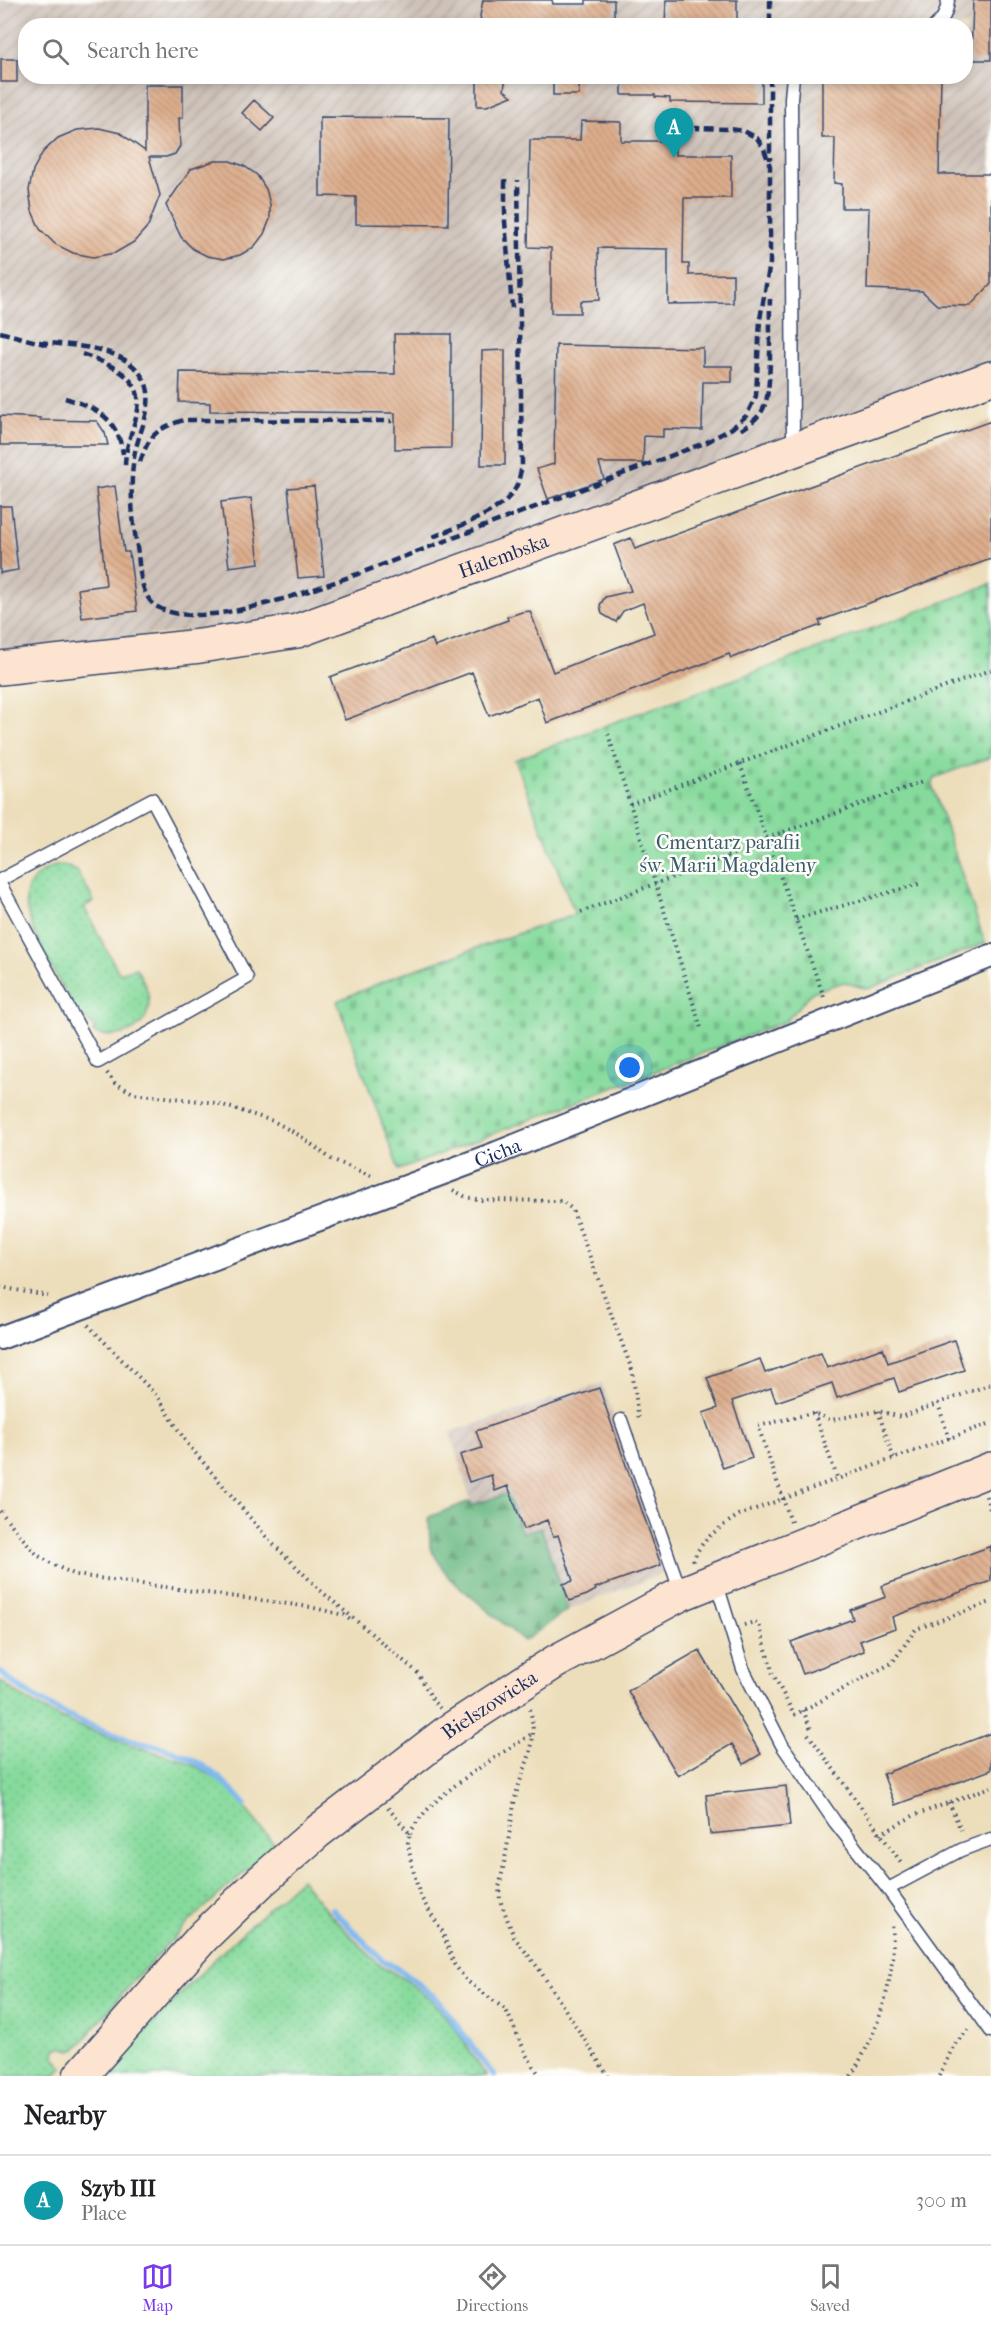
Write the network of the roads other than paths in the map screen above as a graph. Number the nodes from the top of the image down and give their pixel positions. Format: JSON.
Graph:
{"nodes":[{"id":1,"x":948,"y":0,"type":"edge"},
{"id":2,"x":943,"y":18,"type":"edge"},
{"id":3,"x":793,"y":84,"type":"edge"},
{"id":4,"x":991,"y":378,"type":"edge"},
{"id":5,"x":798,"y":447,"type":"junction"},
{"id":6,"x":0,"y":668,"type":"edge"},
{"id":7,"x":0,"y":882,"type":"edge"},
{"id":8,"x":991,"y":956,"type":"edge"},
{"id":9,"x":0,"y":1338,"type":"edge"},
{"id":10,"x":621,"y":1420,"type":"dead end"},
{"id":11,"x":988,"y":1482,"type":"edge"},
{"id":12,"x":716,"y":1579,"type":"junction"},
{"id":13,"x":678,"y":1586,"type":"junction"},
{"id":14,"x":991,"y":1839,"type":"edge"},
{"id":15,"x":890,"y":1893,"type":"junction"},
{"id":16,"x":991,"y":2031,"type":"edge"},
{"id":17,"x":80,"y":2076,"type":"edge"}],
"edges":[{"from":1,"to":2,"type":"lane"},
{"from":3,"to":5,"type":"lane"},
{"from":4,"to":5,"type":"street","name":"Halembska"},
{"from":5,"to":6,"type":"street","name":"Halembska"},
{"from":7,"to":7,"type":"lane"},
{"from":8,"to":9,"type":"street","name":"Cicha"},
{"from":10,"to":13,"type":"lane"},
{"from":11,"to":12,"type":"street","name":"Bielszowicka"},
{"from":12,"to":13,"type":"street","name":"Bielszowicka"},
{"from":12,"to":15,"type":"lane"},
{"from":13,"to":17,"type":"street","name":"Bielszowicka"},
{"from":14,"to":15,"type":"lane"},
{"from":15,"to":16,"type":"lane"}]}
